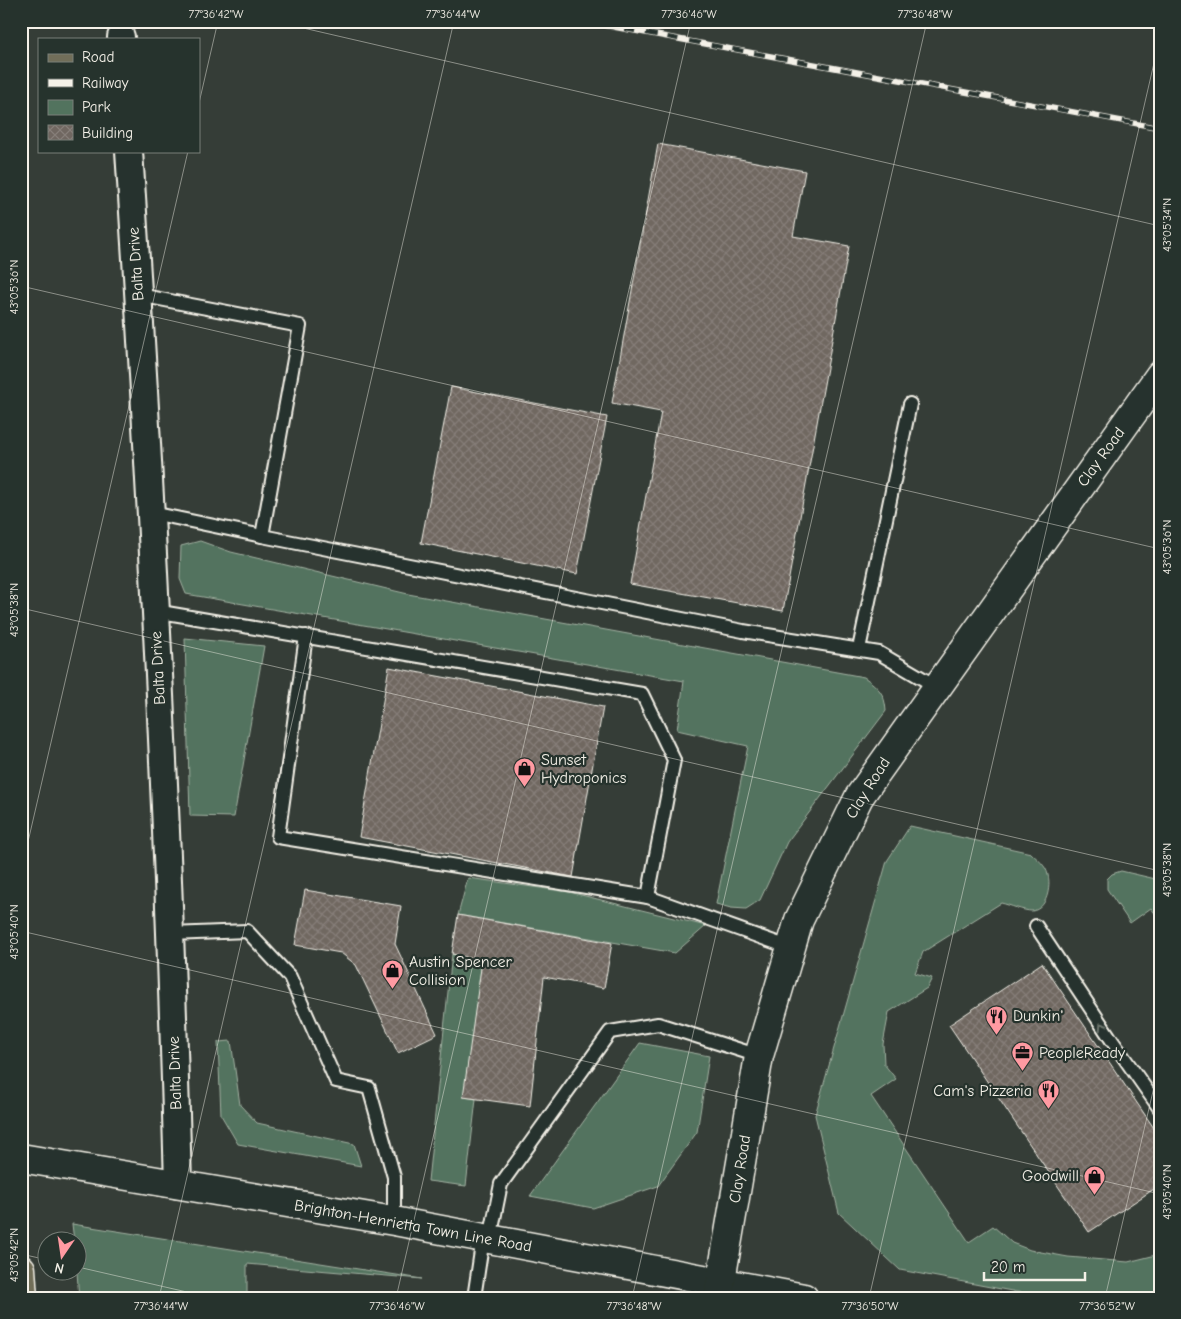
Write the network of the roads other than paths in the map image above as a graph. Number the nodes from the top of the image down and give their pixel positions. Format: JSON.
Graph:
{"nodes":[{"id":1,"x":129,"y":152,"type":"edge"},
{"id":2,"x":138,"y":295,"type":"junction"},
{"id":3,"x":1160,"y":375,"type":"edge"},
{"id":4,"x":910,"y":404,"type":"dead end"},
{"id":5,"x":152,"y":513,"type":"junction"},
{"id":6,"x":262,"y":536,"type":"junction"},
{"id":7,"x":155,"y":611,"type":"junction"},
{"id":8,"x":306,"y":636,"type":"junction"},
{"id":9,"x":859,"y":649,"type":"junction"},
{"id":10,"x":937,"y":687,"type":"junction"},
{"id":11,"x":648,"y":897,"type":"junction"},
{"id":12,"x":1036,"y":926,"type":"dead end"},
{"id":13,"x":171,"y":934,"type":"junction"},
{"id":14,"x":791,"y":948,"type":"junction"},
{"id":15,"x":759,"y":1056,"type":"junction"},
{"id":16,"x":1160,"y":1109,"type":"edge"},
{"id":17,"x":21,"y":1158,"type":"edge"},
{"id":18,"x":178,"y":1185,"type":"junction"},
{"id":19,"x":394,"y":1221,"type":"junction"},
{"id":20,"x":487,"y":1238,"type":"junction"},
{"id":21,"x":21,"y":1269,"type":"edge"},
{"id":22,"x":719,"y":1290,"type":"edge"},
{"id":23,"x":23,"y":1298,"type":"edge"},
{"id":24,"x":474,"y":1298,"type":"edge"},
{"id":25,"x":804,"y":1298,"type":"edge"}],
"edges":[{"from":1,"to":2,"type":"street","name":"Balta Drive"},
{"from":2,"to":5,"type":"street","name":"Balta Drive"},
{"from":2,"to":6,"type":"lane"},
{"from":3,"to":10,"type":"street","name":"Clay Road"},
{"from":4,"to":9,"type":"lane"},
{"from":5,"to":6,"type":"lane"},
{"from":5,"to":7,"type":"street","name":"Balta Drive"},
{"from":6,"to":9,"type":"lane"},
{"from":7,"to":8,"type":"lane"},
{"from":7,"to":13,"type":"street","name":"Balta Drive"},
{"from":8,"to":11,"type":"lane"},
{"from":8,"to":11,"type":"lane"},
{"from":9,"to":10,"type":"lane"},
{"from":10,"to":14,"type":"street","name":"Clay Road"},
{"from":11,"to":14,"type":"lane"},
{"from":16,"to":12,"type":"lane","one_way":true},
{"from":13,"to":18,"type":"street","name":"Balta Drive"},
{"from":13,"to":19,"type":"lane"},
{"from":14,"to":15,"type":"street","name":"Clay Road"},
{"from":15,"to":20,"type":"lane"},
{"from":15,"to":22,"type":"street","name":"Clay Road"},
{"from":17,"to":18,"type":"street","name":"Brighton-Henrietta Town Line Road"},
{"from":18,"to":19,"type":"street","name":"Brighton-Henrietta Town Line Road"},
{"from":19,"to":20,"type":"street","name":"Brighton-Henrietta Town Line Road"},
{"from":20,"to":22,"type":"street","name":"Brighton-Henrietta Town Line Road"},
{"from":20,"to":24,"type":"lane"},
{"from":21,"to":23,"type":"main road"},
{"from":22,"to":25,"type":"street","name":"Brighton-Henrietta Town Line Road"}]}
